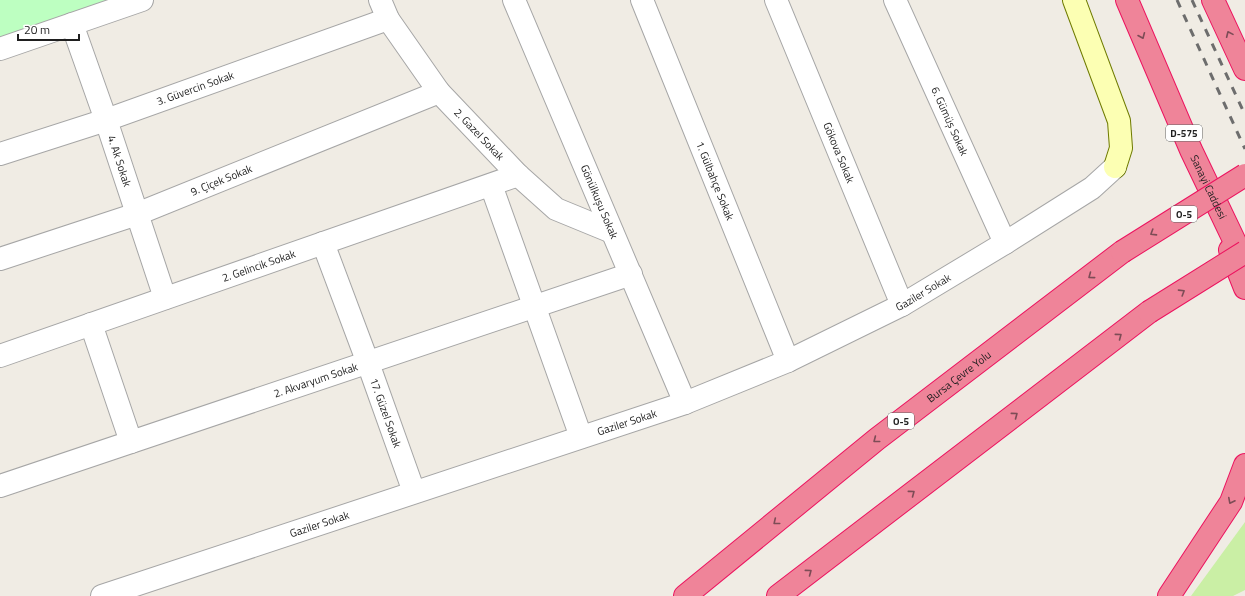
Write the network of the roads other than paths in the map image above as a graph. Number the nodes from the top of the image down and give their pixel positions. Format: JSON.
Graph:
{"nodes":[{"id":1,"x":142,"y":0,"type":"edge"},
{"id":2,"x":514,"y":0,"type":"edge"},
{"id":3,"x":642,"y":0,"type":"edge"},
{"id":4,"x":776,"y":0,"type":"edge"},
{"id":5,"x":894,"y":0,"type":"edge"},
{"id":6,"x":1074,"y":0,"type":"edge"},
{"id":7,"x":1127,"y":0,"type":"edge"},
{"id":8,"x":1213,"y":0,"type":"edge"},
{"id":9,"x":384,"y":9,"type":"edge"},
{"id":10,"x":72,"y":24,"type":"junction"},
{"id":11,"x":0,"y":49,"type":"edge"},
{"id":12,"x":1245,"y":69,"type":"edge"},
{"id":13,"x":439,"y":92,"type":"junction"},
{"id":14,"x":106,"y":120,"type":"junction"},
{"id":15,"x":1191,"y":150,"type":"junction"},
{"id":16,"x":0,"y":154,"type":"edge"},
{"id":17,"x":518,"y":175,"type":"junction"},
{"id":18,"x":1245,"y":175,"type":"edge"},
{"id":19,"x":491,"y":185,"type":"junction"},
{"id":20,"x":137,"y":214,"type":"junction"},
{"id":21,"x":612,"y":232,"type":"junction"},
{"id":22,"x":1005,"y":243,"type":"junction"},
{"id":23,"x":323,"y":244,"type":"junction"},
{"id":24,"x":1245,"y":252,"type":"edge"},
{"id":25,"x":0,"y":259,"type":"edge"},
{"id":26,"x":1245,"y":264,"type":"edge"},
{"id":27,"x":631,"y":274,"type":"junction"},
{"id":28,"x":1245,"y":288,"type":"edge"},
{"id":29,"x":165,"y":298,"type":"junction"},
{"id":30,"x":902,"y":305,"type":"junction"},
{"id":31,"x":535,"y":307,"type":"junction"},
{"id":32,"x":91,"y":324,"type":"junction"},
{"id":33,"x":0,"y":356,"type":"edge"},
{"id":34,"x":788,"y":361,"type":"junction"},
{"id":35,"x":368,"y":363,"type":"junction"},
{"id":36,"x":685,"y":403,"type":"junction"},
{"id":37,"x":581,"y":437,"type":"junction"},
{"id":38,"x":131,"y":442,"type":"junction"},
{"id":39,"x":1245,"y":465,"type":"edge"},
{"id":40,"x":0,"y":486,"type":"edge"},
{"id":41,"x":414,"y":492,"type":"junction"},
{"id":42,"x":102,"y":596,"type":"edge"},
{"id":43,"x":685,"y":596,"type":"edge"},
{"id":44,"x":778,"y":596,"type":"edge"},
{"id":45,"x":1169,"y":596,"type":"edge"}],
"edges":[{"from":1,"to":10,"type":"street"},
{"from":2,"to":21,"type":"street","name":"Gönülkuşu Sokak"},
{"from":3,"to":34,"type":"street","name":"1. Gülbahçe Sokak"},
{"from":4,"to":30,"type":"street","name":"Gökova Sokak"},
{"from":5,"to":22,"type":"street","name":"6. Gümüş Sokak"},
{"from":6,"to":22,"type":"street","name":"Gaziler Sokak"},
{"from":7,"to":15,"type":"highway","name":"Sanayi Caddesi","number":"D-575","one_way":true},
{"from":12,"to":8,"type":"highway","one_way":true},
{"from":9,"to":13,"type":"street","name":"2. Gazel Sokak"},
{"from":9,"to":14,"type":"street","name":"3. Güvercin Sokak"},
{"from":10,"to":11,"type":"street"},
{"from":10,"to":14,"type":"street","name":"4. Ak Sokak"},
{"from":13,"to":17,"type":"street","name":"2. Gazel Sokak"},
{"from":13,"to":20,"type":"street","name":"9. Çiçek Sokak"},
{"from":14,"to":16,"type":"street","name":"3. Güvercin Sokak"},
{"from":14,"to":20,"type":"street","name":"4. Ak Sokak"},
{"from":15,"to":26,"type":"highway","name":"Sanayi Caddesi","number":"D-575"},
{"from":15,"to":28,"type":"highway"},
{"from":17,"to":19,"type":"street","name":"2. Gelincik Sokak"},
{"from":17,"to":21,"type":"street","name":"2. Gazel Sokak"},
{"from":18,"to":43,"type":"highway","name":"Bursa Çevre Yolu","number":"O-5","one_way":true,"bridge":true},
{"from":19,"to":23,"type":"street","name":"2. Gelincik Sokak"},
{"from":19,"to":31,"type":"street"},
{"from":20,"to":25,"type":"street","name":"9. Çiçek Sokak"},
{"from":20,"to":29,"type":"street","name":"4. Ak Sokak"},
{"from":21,"to":27,"type":"street","name":"Gönülkuşu Sokak"},
{"from":22,"to":30,"type":"street","name":"Gaziler Sokak"},
{"from":23,"to":29,"type":"street","name":"2. Gelincik Sokak"},
{"from":23,"to":35,"type":"street","name":"17. Güzel Sokak"},
{"from":44,"to":24,"type":"highway","one_way":true,"bridge":true},
{"from":27,"to":31,"type":"street","name":"2. Akvaryum Sokak"},
{"from":27,"to":36,"type":"street","name":"Gönülkuşu Sokak"},
{"from":29,"to":32,"type":"street","name":"2. Gelincik Sokak"},
{"from":30,"to":34,"type":"street","name":"Gaziler Sokak"},
{"from":31,"to":35,"type":"street","name":"2. Akvaryum Sokak"},
{"from":31,"to":37,"type":"street"},
{"from":32,"to":33,"type":"street","name":"2. Gelincik Sokak"},
{"from":32,"to":38,"type":"street"},
{"from":34,"to":36,"type":"street","name":"Gaziler Sokak"},
{"from":35,"to":38,"type":"street","name":"2. Akvaryum Sokak"},
{"from":35,"to":41,"type":"street","name":"17. Güzel Sokak"},
{"from":36,"to":37,"type":"street","name":"Gaziler Sokak"},
{"from":37,"to":41,"type":"street","name":"Gaziler Sokak"},
{"from":38,"to":40,"type":"street","name":"2. Akvaryum Sokak"},
{"from":39,"to":45,"type":"highway","one_way":true},
{"from":41,"to":42,"type":"street","name":"Gaziler Sokak"}]}
